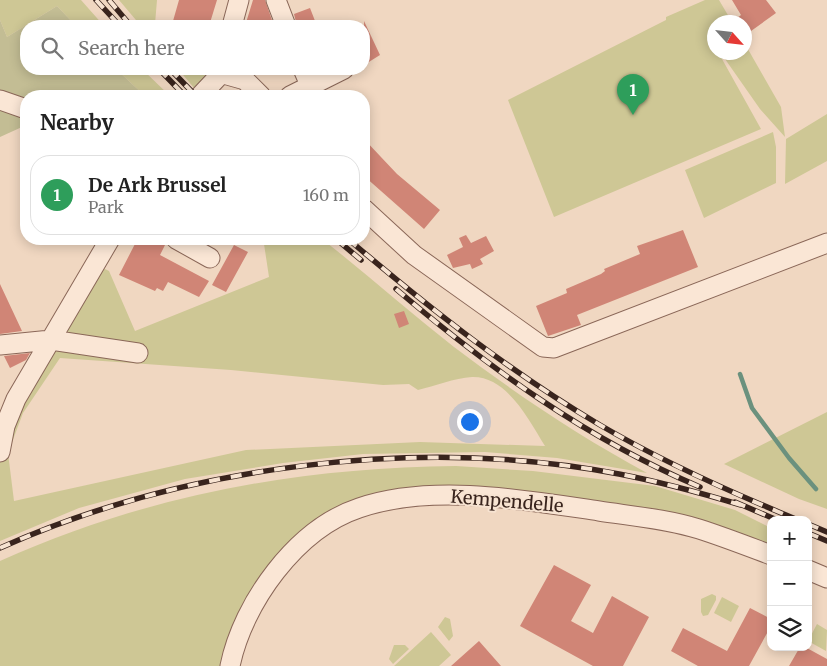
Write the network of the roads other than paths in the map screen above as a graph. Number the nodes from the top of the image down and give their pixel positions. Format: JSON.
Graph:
{"nodes":[{"id":1,"x":239,"y":0,"type":"edge"},
{"id":2,"x":276,"y":0,"type":"edge"},
{"id":3,"x":234,"y":20,"type":"edge"},
{"id":4,"x":284,"y":20,"type":"edge"},
{"id":5,"x":218,"y":75,"type":"edge"},
{"id":6,"x":227,"y":75,"type":"edge"},
{"id":7,"x":255,"y":75,"type":"edge"},
{"id":8,"x":307,"y":77,"type":"edge"},
{"id":9,"x":205,"y":90,"type":"edge"},
{"id":10,"x":256,"y":90,"type":"edge"},
{"id":11,"x":265,"y":90,"type":"edge"},
{"id":12,"x":295,"y":90,"type":"edge"},
{"id":13,"x":0,"y":100,"type":"edge"},
{"id":14,"x":20,"y":107,"type":"edge"},
{"id":15,"x":370,"y":215,"type":"edge"},
{"id":16,"x":827,"y":243,"type":"edge"},
{"id":17,"x":106,"y":245,"type":"edge"},
{"id":18,"x":187,"y":245,"type":"edge"},
{"id":19,"x":210,"y":258,"type":"dead end"},
{"id":20,"x":51,"y":340,"type":"junction"},
{"id":21,"x":0,"y":345,"type":"edge"},
{"id":22,"x":138,"y":353,"type":"dead end"},
{"id":23,"x":0,"y":452,"type":"edge"},
{"id":24,"x":767,"y":554,"type":"edge"},
{"id":25,"x":812,"y":572,"type":"edge"},
{"id":26,"x":827,"y":578,"type":"edge"},
{"id":27,"x":230,"y":666,"type":"edge"}],
"edges":[{"from":1,"to":3,"type":"street"},
{"from":2,"to":4,"type":"street"},
{"from":5,"to":9,"type":"street"},
{"from":6,"to":10,"type":"street"},
{"from":7,"to":11,"type":"street"},
{"from":8,"to":12,"type":"street"},
{"from":13,"to":14,"type":"street"},
{"from":15,"to":16,"type":"street"},
{"from":17,"to":20,"type":"street"},
{"from":18,"to":19,"type":"street"},
{"from":20,"to":21,"type":"street"},
{"from":20,"to":22,"type":"street"},
{"from":20,"to":23,"type":"street"},
{"from":24,"to":27,"type":"street","name":"Kempendelle"},
{"from":25,"to":26,"type":"street"}]}
